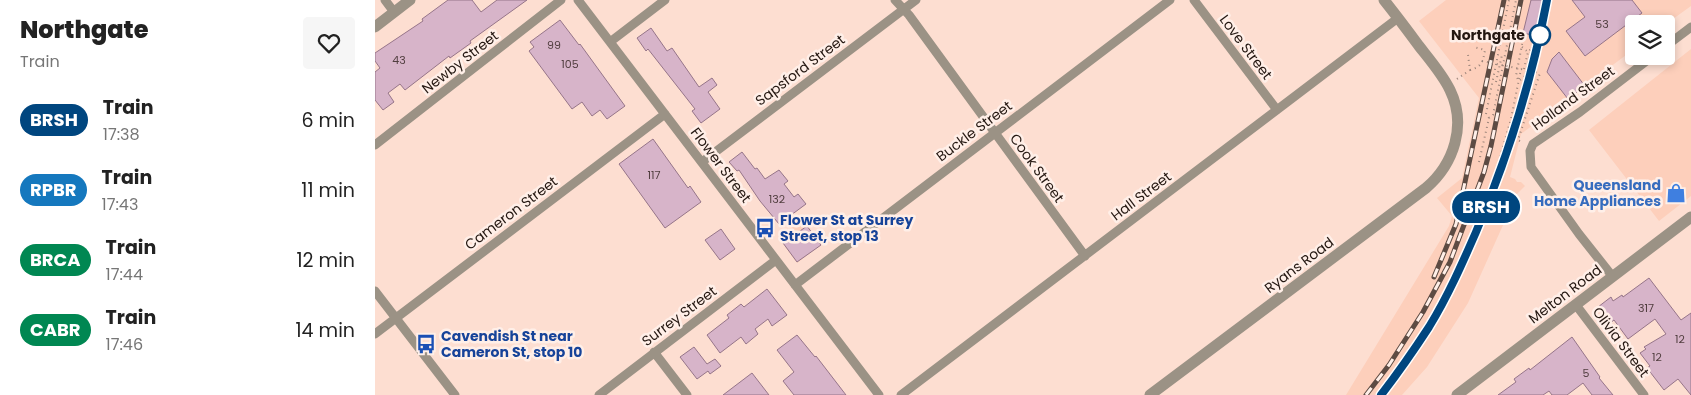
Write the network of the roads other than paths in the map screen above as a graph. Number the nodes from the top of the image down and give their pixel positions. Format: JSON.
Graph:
{"nodes":[{"id":1,"x":385,"y":0,"type":"edge"},
{"id":2,"x":410,"y":0,"type":"edge"},
{"id":3,"x":561,"y":0,"type":"edge"},
{"id":4,"x":578,"y":0,"type":"edge"},
{"id":5,"x":665,"y":0,"type":"edge"},
{"id":6,"x":895,"y":0,"type":"edge"},
{"id":7,"x":916,"y":0,"type":"edge"},
{"id":8,"x":1170,"y":0,"type":"edge"},
{"id":9,"x":1194,"y":0,"type":"edge"},
{"id":10,"x":1384,"y":0,"type":"edge"},
{"id":11,"x":904,"y":9,"type":"junction"},
{"id":12,"x":394,"y":12,"type":"junction"},
{"id":13,"x":1398,"y":18,"type":"junction"},
{"id":14,"x":375,"y":27,"type":"edge"},
{"id":15,"x":1691,"y":27,"type":"edge"},
{"id":16,"x":1675,"y":39,"type":"edge"},
{"id":17,"x":610,"y":42,"type":"junction"},
{"id":18,"x":1641,"y":65,"type":"edge"},
{"id":19,"x":1277,"y":110,"type":"junction"},
{"id":20,"x":665,"y":114,"type":"junction"},
{"id":21,"x":995,"y":132,"type":"junction"},
{"id":22,"x":375,"y":146,"type":"edge"},
{"id":23,"x":702,"y":162,"type":"junction"},
{"id":24,"x":1691,"y":217,"type":"edge"},
{"id":25,"x":1085,"y":256,"type":"junction"},
{"id":26,"x":776,"y":260,"type":"junction"},
{"id":27,"x":1613,"y":277,"type":"junction"},
{"id":28,"x":795,"y":285,"type":"junction"},
{"id":29,"x":375,"y":291,"type":"edge"},
{"id":30,"x":1576,"y":304,"type":"junction"},
{"id":31,"x":396,"y":318,"type":"junction"},
{"id":32,"x":375,"y":334,"type":"edge"},
{"id":33,"x":654,"y":352,"type":"junction"},
{"id":34,"x":455,"y":395,"type":"edge"},
{"id":35,"x":599,"y":395,"type":"edge"},
{"id":36,"x":687,"y":395,"type":"edge"},
{"id":37,"x":879,"y":395,"type":"edge"},
{"id":38,"x":901,"y":395,"type":"edge"},
{"id":39,"x":1149,"y":395,"type":"edge"},
{"id":40,"x":1457,"y":395,"type":"edge"},
{"id":41,"x":1644,"y":395,"type":"edge"}],
"edges":[{"from":1,"to":12,"type":"street"},
{"from":2,"to":12,"type":"street"},
{"from":3,"to":22,"type":"street","name":"Newby Street"},
{"from":4,"to":17,"type":"street","name":"Flower Street"},
{"from":5,"to":17,"type":"street"},
{"from":6,"to":11,"type":"street","name":"Cook Street"},
{"from":7,"to":11,"type":"street","name":"Sapsford Street"},
{"from":8,"to":21,"type":"street","name":"Buckle Street"},
{"from":9,"to":19,"type":"street","name":"Love Street"},
{"from":10,"to":13,"type":"street","name":"Ryans Road"},
{"from":11,"to":21,"type":"street","name":"Cook Street"},
{"from":11,"to":23,"type":"street","name":"Sapsford Street"},
{"from":12,"to":14,"type":"street"},
{"from":13,"to":19,"type":"street","name":"Hall Street"},
{"from":13,"to":39,"type":"street","name":"Ryans Road"},
{"from":15,"to":16,"type":"street"},
{"from":17,"to":20,"type":"street","name":"Flower Street"},
{"from":18,"to":27,"type":"street","name":"Holland Street"},
{"from":19,"to":25,"type":"street","name":"Hall Street"},
{"from":20,"to":23,"type":"street","name":"Flower Street"},
{"from":20,"to":31,"type":"street","name":"Cameron Street"},
{"from":21,"to":25,"type":"street","name":"Cook Street"},
{"from":21,"to":28,"type":"street","name":"Buckle Street"},
{"from":23,"to":26,"type":"street","name":"Flower Street"},
{"from":24,"to":27,"type":"street","name":"Melton Road"},
{"from":25,"to":38,"type":"street","name":"Hall Street"},
{"from":26,"to":28,"type":"street","name":"Flower Street"},
{"from":26,"to":33,"type":"street","name":"Surrey Street"},
{"from":27,"to":30,"type":"street","name":"Melton Road"},
{"from":28,"to":37,"type":"street","name":"Flower Street"},
{"from":29,"to":31,"type":"street"},
{"from":30,"to":40,"type":"street","name":"Melton Road"},
{"from":30,"to":41,"type":"street","name":"Olivia Street"},
{"from":31,"to":32,"type":"street","name":"Cameron Street"},
{"from":31,"to":34,"type":"street"},
{"from":33,"to":35,"type":"street","name":"Surrey Street"},
{"from":33,"to":36,"type":"street"}]}
